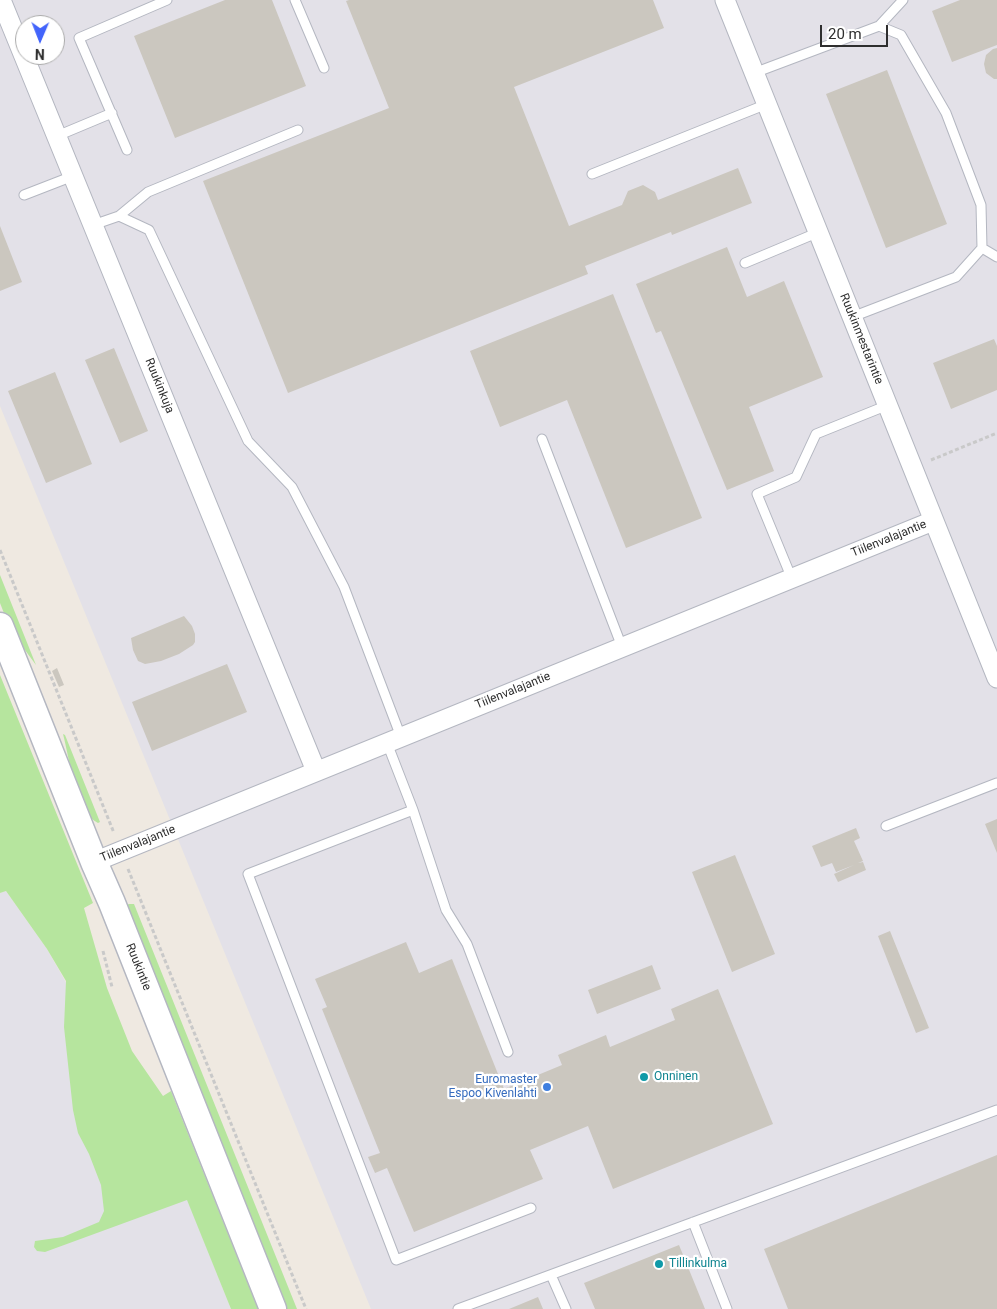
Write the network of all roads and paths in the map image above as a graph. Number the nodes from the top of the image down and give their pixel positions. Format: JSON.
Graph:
{"nodes":[{"id":1,"x":1,"y":0,"type":"edge"},
{"id":2,"x":167,"y":0,"type":"edge"},
{"id":3,"x":295,"y":0,"type":"edge"},
{"id":4,"x":724,"y":0,"type":"edge"},
{"id":5,"x":903,"y":0,"type":"edge"},
{"id":6,"x":879,"y":26,"type":"junction"},
{"id":7,"x":324,"y":68,"type":"dead end"},
{"id":8,"x":754,"y":73,"type":"junction"},
{"id":9,"x":767,"y":104,"type":"junction"},
{"id":10,"x":112,"y":113,"type":"junction"},
{"id":11,"x":298,"y":130,"type":"dead end"},
{"id":12,"x":57,"y":136,"type":"junction"},
{"id":13,"x":127,"y":150,"type":"dead end"},
{"id":14,"x":592,"y":174,"type":"dead end"},
{"id":15,"x":73,"y":176,"type":"junction"},
{"id":16,"x":24,"y":195,"type":"dead end"},
{"id":17,"x":119,"y":216,"type":"junction"},
{"id":18,"x":93,"y":224,"type":"junction"},
{"id":19,"x":818,"y":232,"type":"junction"},
{"id":20,"x":982,"y":248,"type":"junction"},
{"id":21,"x":997,"y":257,"type":"edge"},
{"id":22,"x":745,"y":263,"type":"dead end"},
{"id":23,"x":852,"y":317,"type":"junction"},
{"id":24,"x":888,"y":404,"type":"junction"},
{"id":25,"x":997,"y":433,"type":"edge"},
{"id":26,"x":542,"y":439,"type":"dead end"},
{"id":27,"x":913,"y":468,"type":"junction"},
{"id":28,"x":933,"y":521,"type":"junction"},
{"id":29,"x":0,"y":550,"type":"edge"},
{"id":30,"x":792,"y":579,"type":"junction"},
{"id":31,"x":0,"y":626,"type":"edge"},
{"id":32,"x":622,"y":647,"type":"junction"},
{"id":33,"x":997,"y":678,"type":"edge"},
{"id":34,"x":394,"y":740,"type":"junction"},
{"id":35,"x":316,"y":771,"type":"junction"},
{"id":36,"x":997,"y":783,"type":"edge"},
{"id":37,"x":413,"y":810,"type":"junction"},
{"id":38,"x":886,"y":826,"type":"dead end"},
{"id":39,"x":121,"y":851,"type":"junction"},
{"id":40,"x":94,"y":862,"type":"junction"},
{"id":41,"x":508,"y":1052,"type":"dead end"},
{"id":42,"x":997,"y":1110,"type":"edge"},
{"id":43,"x":531,"y":1208,"type":"dead end"},
{"id":44,"x":693,"y":1222,"type":"junction"},
{"id":45,"x":551,"y":1275,"type":"junction"},
{"id":46,"x":273,"y":1309,"type":"edge"},
{"id":47,"x":306,"y":1309,"type":"edge"},
{"id":48,"x":458,"y":1309,"type":"edge"},
{"id":49,"x":566,"y":1309,"type":"edge"},
{"id":50,"x":727,"y":1309,"type":"edge"}],
"edges":[{"from":1,"to":12,"type":"street","name":"Ruukinkuja"},
{"from":2,"to":10,"type":"lane"},
{"from":3,"to":7,"type":"lane"},
{"from":4,"to":8,"type":"street","name":"Ruukinmestarintie"},
{"from":5,"to":6,"type":"lane"},
{"from":6,"to":8,"type":"lane"},
{"from":6,"to":20,"type":"lane"},
{"from":8,"to":9,"type":"street","name":"Ruukinmestarintie"},
{"from":9,"to":14,"type":"lane"},
{"from":9,"to":19,"type":"street","name":"Ruukinmestarintie"},
{"from":10,"to":12,"type":"lane"},
{"from":10,"to":13,"type":"lane"},
{"from":11,"to":17,"type":"lane"},
{"from":12,"to":15,"type":"street","name":"Ruukinkuja"},
{"from":15,"to":16,"type":"lane"},
{"from":15,"to":18,"type":"street","name":"Ruukinkuja"},
{"from":17,"to":18,"type":"lane"},
{"from":17,"to":34,"type":"lane"},
{"from":18,"to":35,"type":"street","name":"Ruukinkuja"},
{"from":19,"to":22,"type":"lane"},
{"from":19,"to":23,"type":"street","name":"Ruukinmestarintie"},
{"from":20,"to":21,"type":"lane"},
{"from":20,"to":23,"type":"lane"},
{"from":23,"to":24,"type":"street","name":"Ruukinmestarintie"},
{"from":24,"to":27,"type":"street","name":"Ruukinmestarintie"},
{"from":24,"to":30,"type":"lane"},
{"from":25,"to":27,"type":"path"},
{"from":26,"to":32,"type":"lane"},
{"from":27,"to":28,"type":"street","name":"Ruukinmestarintie"},
{"from":28,"to":30,"type":"street","name":"Tiilenvalajantie"},
{"from":28,"to":33,"type":"street","name":"Ruukinmestarintie"},
{"from":29,"to":39,"type":"path"},
{"from":30,"to":32,"type":"street","name":"Tiilenvalajantie"},
{"from":31,"to":40,"type":"street","name":"Ruukintie"},
{"from":32,"to":34,"type":"street","name":"Tiilenvalajantie"},
{"from":34,"to":35,"type":"street","name":"Tiilenvalajantie"},
{"from":34,"to":37,"type":"lane"},
{"from":35,"to":39,"type":"street","name":"Tiilenvalajantie"},
{"from":36,"to":38,"type":"lane"},
{"from":37,"to":41,"type":"lane"},
{"from":37,"to":43,"type":"lane"},
{"from":39,"to":40,"type":"street","name":"Tiilenvalajantie"},
{"from":39,"to":47,"type":"path"},
{"from":40,"to":46,"type":"street","name":"Ruukintie"},
{"from":42,"to":44,"type":"lane"},
{"from":44,"to":45,"type":"lane"},
{"from":44,"to":50,"type":"lane"},
{"from":45,"to":48,"type":"lane"},
{"from":45,"to":49,"type":"lane"}]}
